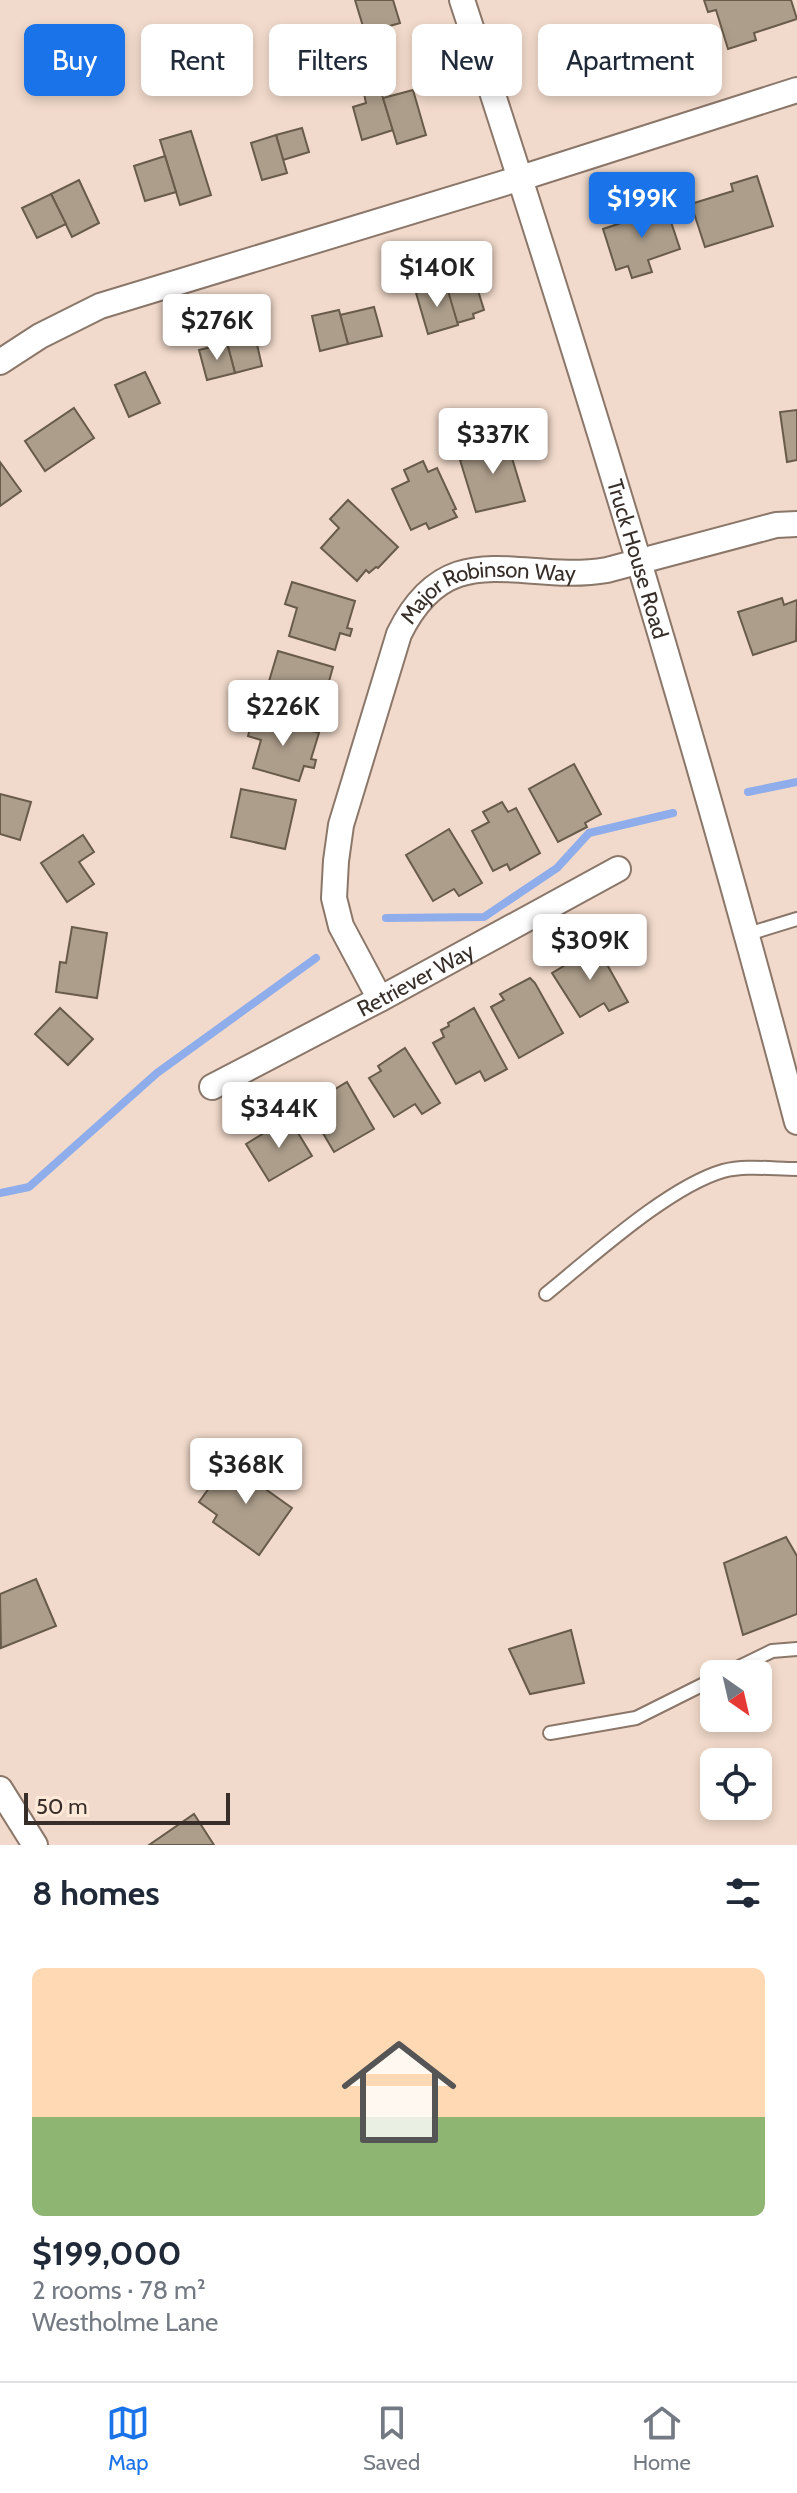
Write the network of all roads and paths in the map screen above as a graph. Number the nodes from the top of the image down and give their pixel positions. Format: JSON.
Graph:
{"nodes":[{"id":1,"x":462,"y":0,"type":"edge"},
{"id":2,"x":797,"y":90,"type":"edge"},
{"id":3,"x":521,"y":178,"type":"junction"},
{"id":4,"x":0,"y":362,"type":"edge"},
{"id":5,"x":797,"y":524,"type":"edge"},
{"id":6,"x":638,"y":562,"type":"junction"},
{"id":7,"x":618,"y":869,"type":"dead end"},
{"id":8,"x":797,"y":919,"type":"edge"},
{"id":9,"x":748,"y":934,"type":"junction"},
{"id":10,"x":380,"y":999,"type":"junction"},
{"id":11,"x":212,"y":1087,"type":"dead end"},
{"id":12,"x":797,"y":1122,"type":"edge"},
{"id":13,"x":797,"y":1169,"type":"edge"},
{"id":14,"x":546,"y":1294,"type":"dead end"},
{"id":15,"x":797,"y":1649,"type":"edge"},
{"id":16,"x":754,"y":1660,"type":"edge"},
{"id":17,"x":700,"y":1686,"type":"edge"},
{"id":18,"x":550,"y":1733,"type":"dead end"},
{"id":19,"x":0,"y":1789,"type":"edge"},
{"id":20,"x":35,"y":1845,"type":"edge"}],
"edges":[{"from":1,"to":3,"type":"street","name":"Truck House Road"},
{"from":2,"to":3,"type":"street"},
{"from":3,"to":4,"type":"street"},
{"from":3,"to":6,"type":"street","name":"Truck House Road"},
{"from":5,"to":6,"type":"street","name":"Major Robinson Way"},
{"from":6,"to":9,"type":"street","name":"Truck House Road"},
{"from":6,"to":10,"type":"street","name":"Major Robinson Way"},
{"from":7,"to":10,"type":"street","name":"Retriever Way"},
{"from":8,"to":9,"type":"lane"},
{"from":9,"to":12,"type":"street","name":"Truck House Road"},
{"from":10,"to":11,"type":"street","name":"Retriever Way"},
{"from":13,"to":14,"type":"lane"},
{"from":15,"to":16,"type":"lane"},
{"from":17,"to":18,"type":"lane"},
{"from":19,"to":20,"type":"street"}]}
